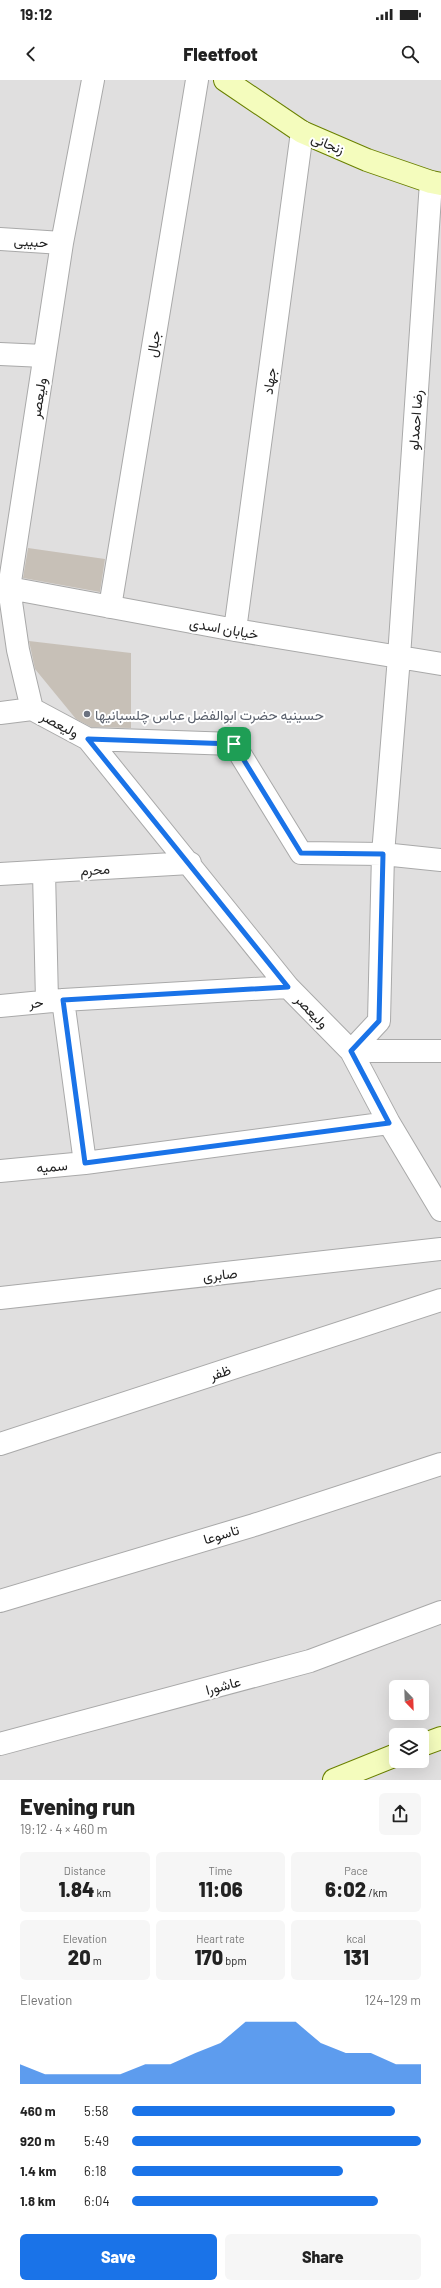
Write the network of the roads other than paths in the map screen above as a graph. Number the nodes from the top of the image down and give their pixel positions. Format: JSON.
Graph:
{"nodes":[{"id":1,"x":93,"y":80,"type":"edge"},
{"id":2,"x":197,"y":80,"type":"edge"},
{"id":3,"x":225,"y":80,"type":"edge"},
{"id":4,"x":302,"y":132,"type":"junction"},
{"id":5,"x":436,"y":183,"type":"edge"},
{"id":6,"x":0,"y":239,"type":"edge"},
{"id":7,"x":62,"y":243,"type":"junction"},
{"id":8,"x":0,"y":354,"type":"edge"},
{"id":9,"x":44,"y":356,"type":"junction"},
{"id":10,"x":9,"y":588,"type":"junction"},
{"id":11,"x":110,"y":607,"type":"junction"},
{"id":12,"x":235,"y":630,"type":"junction"},
{"id":13,"x":399,"y":657,"type":"junction"},
{"id":14,"x":441,"y":664,"type":"edge"},
{"id":15,"x":32,"y":709,"type":"junction"},
{"id":16,"x":0,"y":713,"type":"edge"},
{"id":17,"x":88,"y":739,"type":"junction"},
{"id":18,"x":383,"y":854,"type":"junction"},
{"id":19,"x":441,"y":860,"type":"edge"},
{"id":20,"x":190,"y":863,"type":"junction"},
{"id":21,"x":44,"y":872,"type":"junction"},
{"id":22,"x":0,"y":874,"type":"edge"},
{"id":23,"x":288,"y":987,"type":"junction"},
{"id":24,"x":55,"y":1001,"type":"junction"},
{"id":25,"x":0,"y":1006,"type":"edge"},
{"id":26,"x":441,"y":1050,"type":"edge"},
{"id":27,"x":351,"y":1051,"type":"junction"},
{"id":28,"x":389,"y":1123,"type":"junction"},
{"id":29,"x":85,"y":1163,"type":"junction"},
{"id":30,"x":0,"y":1171,"type":"edge"},
{"id":31,"x":441,"y":1210,"type":"edge"},
{"id":32,"x":441,"y":1249,"type":"edge"},
{"id":33,"x":0,"y":1298,"type":"edge"},
{"id":34,"x":441,"y":1300,"type":"edge"},
{"id":35,"x":0,"y":1444,"type":"edge"},
{"id":36,"x":441,"y":1464,"type":"edge"},
{"id":37,"x":0,"y":1601,"type":"edge"},
{"id":38,"x":441,"y":1612,"type":"edge"},
{"id":39,"x":441,"y":1738,"type":"edge"},
{"id":40,"x":429,"y":1742,"type":"edge"},
{"id":41,"x":0,"y":1744,"type":"edge"},
{"id":42,"x":389,"y":1759,"type":"edge"},
{"id":43,"x":334,"y":1780,"type":"edge"}],
"edges":[{"from":1,"to":7,"type":"street","name":"ولیعصر"},
{"from":2,"to":11,"type":"street","name":"جبال"},
{"from":3,"to":4,"type":"street","name":"زنجانی"},
{"from":4,"to":5,"type":"street","name":"زنجانی"},
{"from":4,"to":12,"type":"street","name":"جهاد"},
{"from":5,"to":13,"type":"street","name":"رضا احمدلو"},
{"from":6,"to":7,"type":"street","name":"حبیبی"},
{"from":7,"to":9,"type":"street","name":"ولیعصر"},
{"from":8,"to":9,"type":"street"},
{"from":9,"to":10,"type":"street","name":"ولیعصر"},
{"from":10,"to":11,"type":"street","name":"خیابان اسدی"},
{"from":10,"to":15,"type":"street","name":"ولیعصر"},
{"from":11,"to":12,"type":"street","name":"خیابان اسدی"},
{"from":12,"to":13,"type":"street","name":"خیابان اسدی"},
{"from":13,"to":14,"type":"street","name":"خیابان اسدی"},
{"from":13,"to":18,"type":"street","name":"رضا احمدلو"},
{"from":15,"to":16,"type":"street"},
{"from":15,"to":17,"type":"street","name":"ولیعصر"},
{"from":17,"to":18,"type":"street"},
{"from":17,"to":20,"type":"street","name":"ولیعصر"},
{"from":18,"to":19,"type":"street"},
{"from":18,"to":27,"type":"street","name":"رضا احمدلو"},
{"from":20,"to":21,"type":"street","name":"محرم"},
{"from":20,"to":23,"type":"street","name":"ولیعصر"},
{"from":21,"to":22,"type":"street","name":"محرم"},
{"from":21,"to":24,"type":"street"},
{"from":23,"to":24,"type":"street","name":"حر"},
{"from":23,"to":27,"type":"street","name":"ولیعصر"},
{"from":24,"to":25,"type":"street","name":"حر"},
{"from":24,"to":29,"type":"street"},
{"from":26,"to":27,"type":"street"},
{"from":27,"to":28,"type":"street","name":"ولیعصر"},
{"from":28,"to":29,"type":"street","name":"سمیه"},
{"from":28,"to":31,"type":"street","name":"ولیعصر"},
{"from":29,"to":30,"type":"street","name":"سمیه"},
{"from":32,"to":33,"type":"street","name":"صابری"},
{"from":34,"to":35,"type":"street","name":"ظفر"},
{"from":36,"to":37,"type":"street","name":"تاسوعا"},
{"from":38,"to":41,"type":"street","name":"عاشورا"},
{"from":39,"to":40,"type":"street"},
{"from":42,"to":43,"type":"street"}]}
